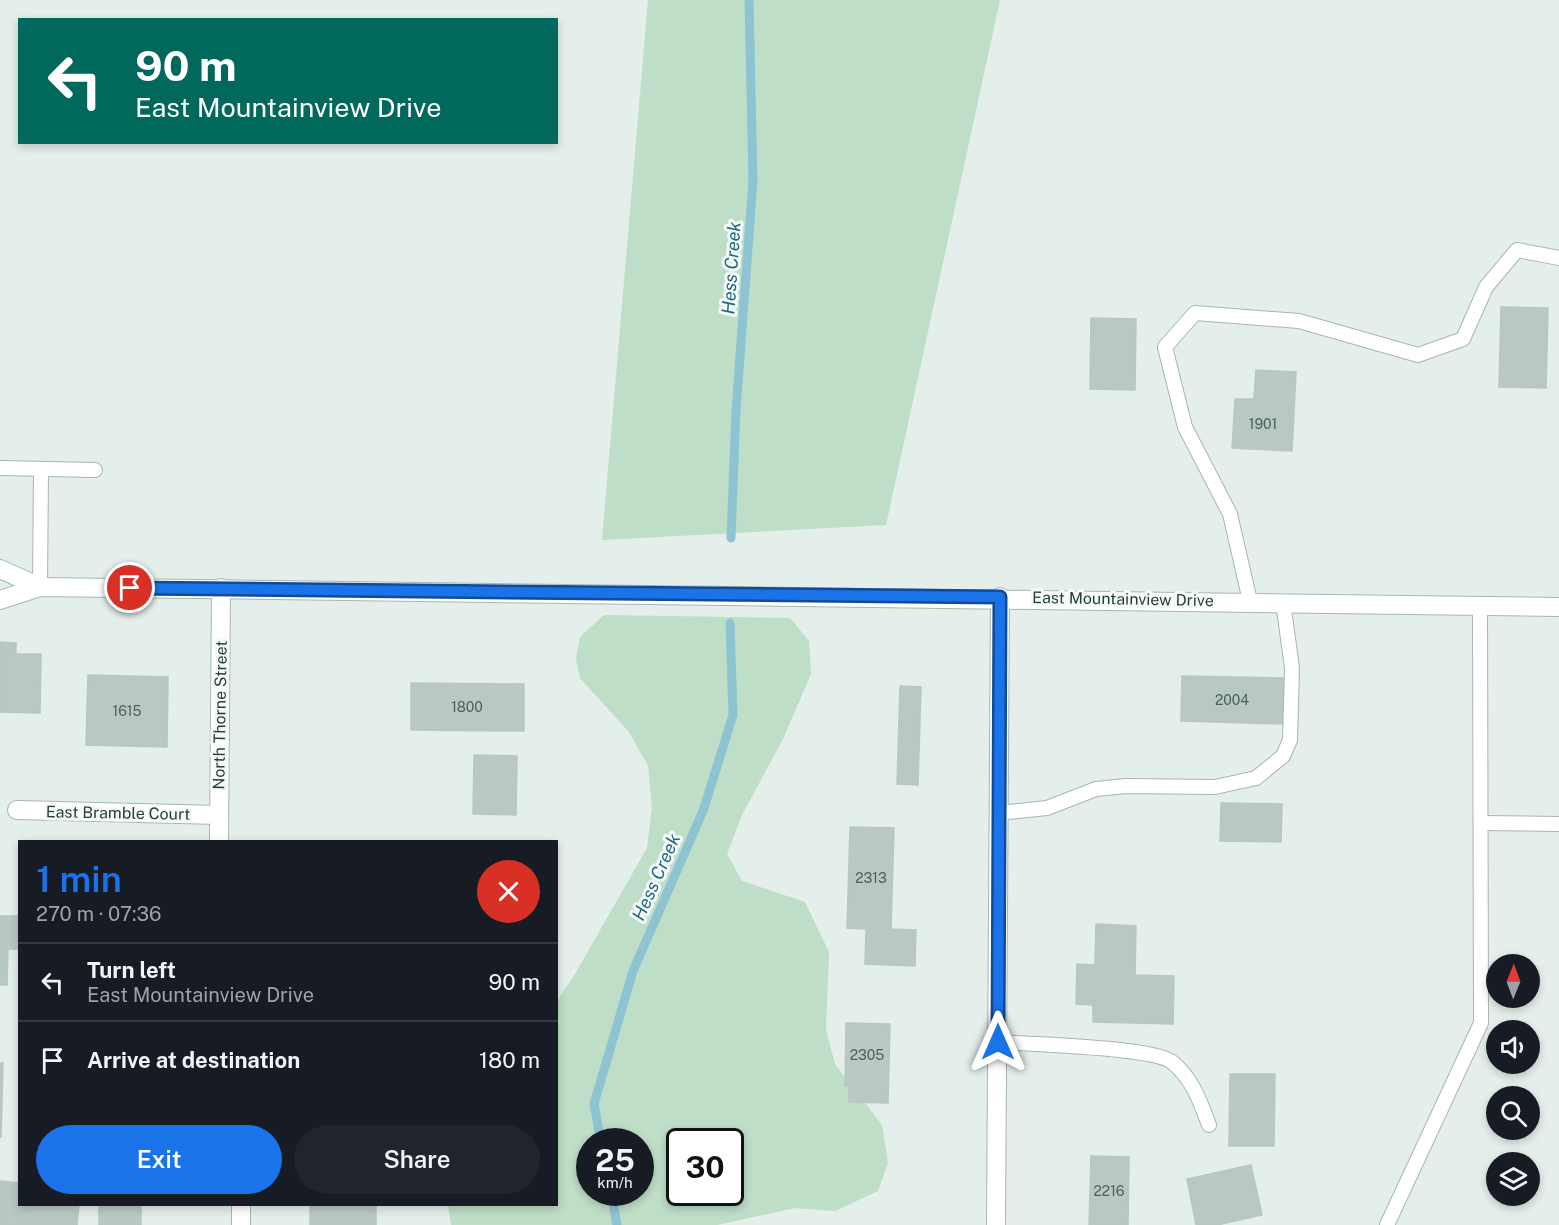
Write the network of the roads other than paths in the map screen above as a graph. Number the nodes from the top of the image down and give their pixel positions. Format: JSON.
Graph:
{"nodes":[{"id":1,"x":1559,"y":258,"type":"edge"},
{"id":2,"x":0,"y":468,"type":"edge"},
{"id":3,"x":41,"y":469,"type":"junction"},
{"id":4,"x":95,"y":470,"type":"dead end"},
{"id":5,"x":0,"y":569,"type":"edge"},
{"id":6,"x":40,"y":587,"type":"junction"},
{"id":7,"x":221,"y":588,"type":"junction"},
{"id":8,"x":1000,"y":597,"type":"junction"},
{"id":9,"x":0,"y":600,"type":"edge"},
{"id":10,"x":1250,"y":601,"type":"junction"},
{"id":11,"x":1283,"y":602,"type":"junction"},
{"id":12,"x":1480,"y":605,"type":"junction"},
{"id":13,"x":1559,"y":607,"type":"edge"},
{"id":14,"x":17,"y":810,"type":"dead end"},
{"id":15,"x":999,"y":813,"type":"junction"},
{"id":16,"x":219,"y":815,"type":"junction"},
{"id":17,"x":1481,"y":823,"type":"junction"},
{"id":18,"x":1559,"y":824,"type":"edge"},
{"id":19,"x":219,"y":840,"type":"edge"},
{"id":20,"x":998,"y":1042,"type":"junction"},
{"id":21,"x":1209,"y":1125,"type":"dead end"},
{"id":22,"x":241,"y":1206,"type":"edge"},
{"id":23,"x":241,"y":1225,"type":"edge"},
{"id":24,"x":996,"y":1225,"type":"edge"},
{"id":25,"x":1387,"y":1225,"type":"edge"}],
"edges":[{"from":1,"to":10,"type":"lane"},
{"from":2,"to":3,"type":"lane"},
{"from":3,"to":4,"type":"lane"},
{"from":3,"to":6,"type":"lane"},
{"from":5,"to":6,"type":"main road","name":"East Mountainview Drive"},
{"from":6,"to":7,"type":"main road","name":"East Mountainview Drive"},
{"from":6,"to":9,"type":"main road","name":"East Mountainview Drive"},
{"from":7,"to":8,"type":"main road","name":"East Mountainview Drive"},
{"from":7,"to":16,"type":"main road","name":"North Thorne Street"},
{"from":8,"to":10,"type":"main road","name":"East Mountainview Drive"},
{"from":8,"to":15,"type":"main road"},
{"from":10,"to":11,"type":"main road","name":"East Mountainview Drive"},
{"from":11,"to":12,"type":"main road","name":"East Mountainview Drive"},
{"from":11,"to":15,"type":"lane"},
{"from":12,"to":13,"type":"main road","name":"East Mountainview Drive"},
{"from":12,"to":17,"type":"lane"},
{"from":14,"to":16,"type":"main road","name":"East Bramble Court"},
{"from":15,"to":20,"type":"main road"},
{"from":16,"to":19,"type":"main road","name":"North Thorne Street"},
{"from":17,"to":18,"type":"lane"},
{"from":17,"to":25,"type":"lane"},
{"from":20,"to":21,"type":"lane"},
{"from":20,"to":24,"type":"main road"},
{"from":22,"to":23,"type":"main road"}]}
